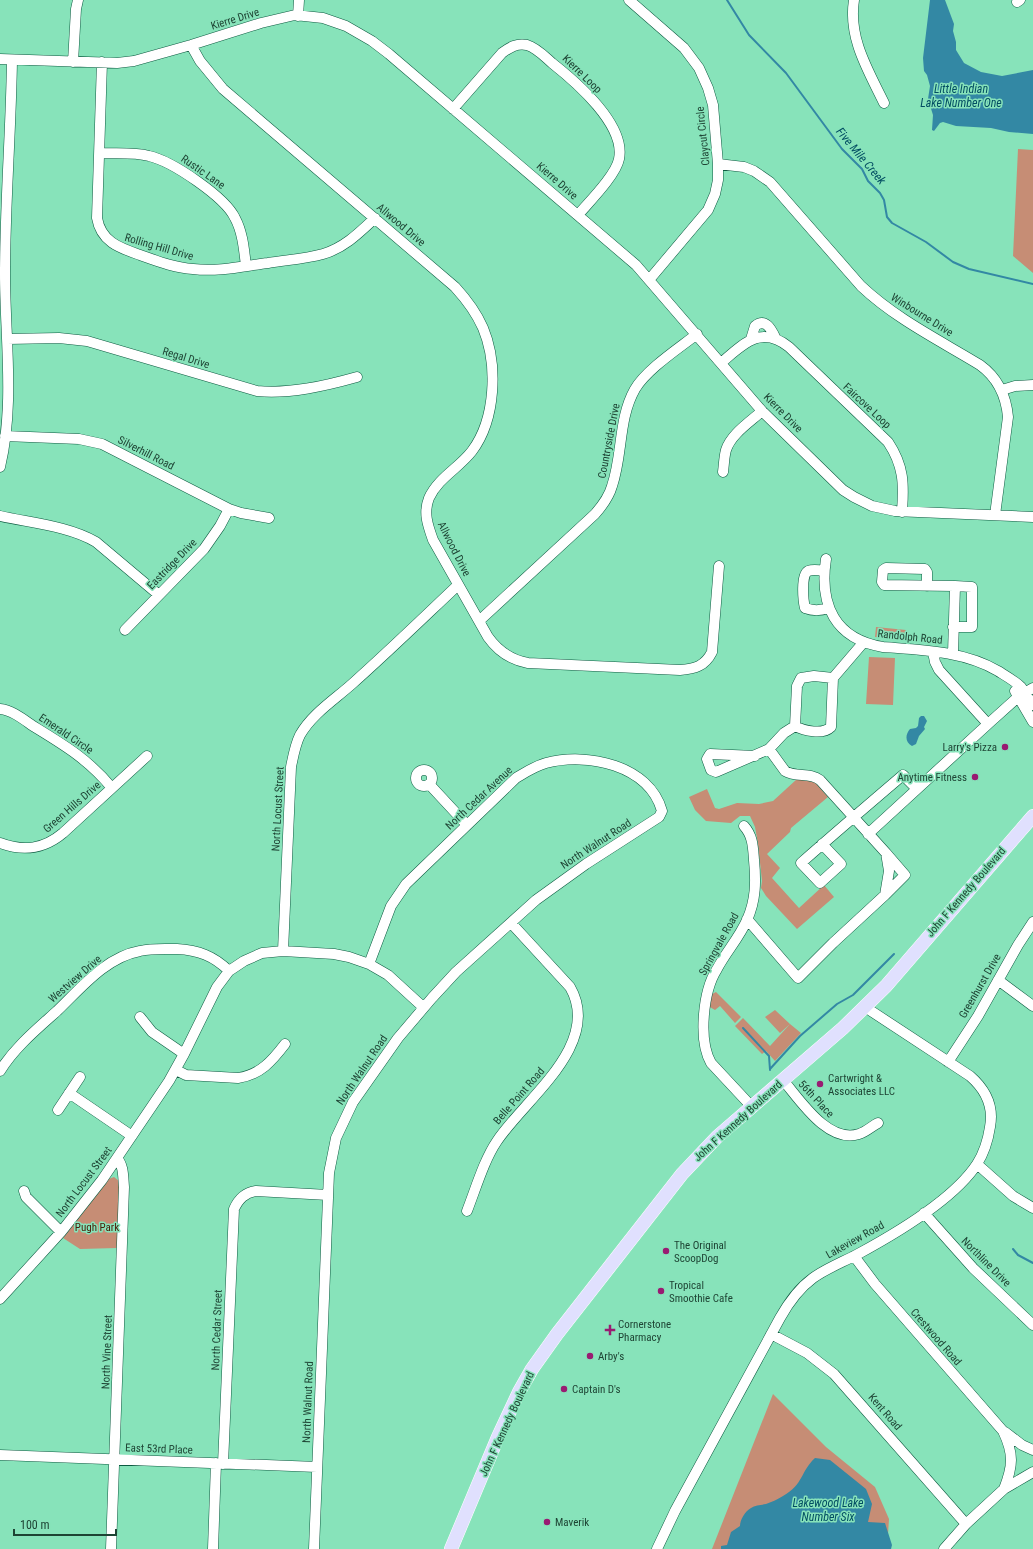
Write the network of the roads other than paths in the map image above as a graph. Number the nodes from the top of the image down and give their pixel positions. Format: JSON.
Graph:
{"nodes":[{"id":1,"x":78,"y":0,"type":"edge"},
{"id":2,"x":299,"y":0,"type":"edge"},
{"id":3,"x":629,"y":0,"type":"edge"},
{"id":4,"x":854,"y":0,"type":"edge"},
{"id":5,"x":298,"y":16,"type":"junction"},
{"id":6,"x":191,"y":45,"type":"junction"},
{"id":7,"x":0,"y":59,"type":"edge"},
{"id":8,"x":12,"y":60,"type":"junction"},
{"id":9,"x":73,"y":62,"type":"junction"},
{"id":10,"x":102,"y":62,"type":"junction"},
{"id":11,"x":884,"y":103,"type":"dead end"},
{"id":12,"x":453,"y":109,"type":"junction"},
{"id":13,"x":100,"y":153,"type":"junction"},
{"id":14,"x":718,"y":164,"type":"junction"},
{"id":15,"x":578,"y":215,"type":"junction"},
{"id":16,"x":375,"y":218,"type":"junction"},
{"id":17,"x":246,"y":266,"type":"junction"},
{"id":18,"x":649,"y":280,"type":"junction"},
{"id":19,"x":697,"y":334,"type":"junction"},
{"id":20,"x":7,"y":339,"type":"junction"},
{"id":21,"x":752,"y":339,"type":"junction"},
{"id":22,"x":776,"y":339,"type":"junction"},
{"id":23,"x":722,"y":363,"type":"junction"},
{"id":24,"x":358,"y":378,"type":"dead end"},
{"id":25,"x":4,"y":382,"type":"edge"},
{"id":26,"x":1033,"y":385,"type":"edge"},
{"id":27,"x":1002,"y":390,"type":"junction"},
{"id":28,"x":762,"y":411,"type":"junction"},
{"id":29,"x":5,"y":436,"type":"junction"},
{"id":30,"x":0,"y":467,"type":"edge"},
{"id":31,"x":723,"y":472,"type":"dead end"},
{"id":32,"x":230,"y":509,"type":"junction"},
{"id":33,"x":902,"y":512,"type":"junction"},
{"id":34,"x":0,"y":516,"type":"edge"},
{"id":35,"x":995,"y":516,"type":"junction"},
{"id":36,"x":1033,"y":517,"type":"edge"},
{"id":37,"x":269,"y":518,"type":"dead end"},
{"id":38,"x":826,"y":559,"type":"dead end"},
{"id":39,"x":719,"y":566,"type":"dead end"},
{"id":40,"x":824,"y":571,"type":"junction"},
{"id":41,"x":458,"y":585,"type":"junction"},
{"id":42,"x":927,"y":586,"type":"dead end"},
{"id":43,"x":955,"y":586,"type":"junction"},
{"id":44,"x":159,"y":595,"type":"junction"},
{"id":45,"x":828,"y":608,"type":"junction"},
{"id":46,"x":479,"y":621,"type":"junction"},
{"id":47,"x":954,"y":627,"type":"junction"},
{"id":48,"x":125,"y":630,"type":"dead end"},
{"id":49,"x":863,"y":642,"type":"junction"},
{"id":50,"x":933,"y":652,"type":"junction"},
{"id":51,"x":953,"y":654,"type":"junction"},
{"id":52,"x":833,"y":678,"type":"junction"},
{"id":53,"x":1025,"y":693,"type":"edge"},
{"id":54,"x":1033,"y":705,"type":"edge"},
{"id":55,"x":0,"y":709,"type":"edge"},
{"id":56,"x":1033,"y":722,"type":"edge"},
{"id":57,"x":988,"y":724,"type":"junction"},
{"id":58,"x":795,"y":726,"type":"junction"},
{"id":59,"x":769,"y":749,"type":"junction"},
{"id":60,"x":148,"y":756,"type":"dead end"},
{"id":61,"x":755,"y":756,"type":"dead end"},
{"id":62,"x":429,"y":784,"type":"dead end"},
{"id":63,"x":112,"y":788,"type":"junction"},
{"id":64,"x":917,"y":789,"type":"junction"},
{"id":65,"x":657,"y":800,"type":"joint"},
{"id":66,"x":1033,"y":816,"type":"edge"},
{"id":67,"x":853,"y":818,"type":"junction"},
{"id":68,"x":467,"y":825,"type":"junction"},
{"id":69,"x":744,"y":826,"type":"dead end"},
{"id":70,"x":868,"y":834,"type":"junction"},
{"id":71,"x":0,"y":843,"type":"edge"},
{"id":72,"x":822,"y":844,"type":"dead end"},
{"id":73,"x":886,"y":853,"type":"junction"},
{"id":74,"x":885,"y":895,"type":"junction"},
{"id":75,"x":747,"y":919,"type":"junction"},
{"id":76,"x":1033,"y":922,"type":"edge"},
{"id":77,"x":510,"y":923,"type":"junction"},
{"id":78,"x":283,"y":951,"type":"junction"},
{"id":79,"x":369,"y":964,"type":"junction"},
{"id":80,"x":229,"y":971,"type":"junction"},
{"id":81,"x":998,"y":980,"type":"junction"},
{"id":82,"x":1033,"y":1006,"type":"edge"},
{"id":83,"x":423,"y":1007,"type":"junction"},
{"id":84,"x":865,"y":1007,"type":"junction"},
{"id":85,"x":140,"y":1017,"type":"dead end"},
{"id":86,"x":285,"y":1044,"type":"dead end"},
{"id":87,"x":184,"y":1054,"type":"junction"},
{"id":88,"x":948,"y":1062,"type":"junction"},
{"id":89,"x":0,"y":1070,"type":"edge"},
{"id":90,"x":176,"y":1070,"type":"junction"},
{"id":91,"x":80,"y":1077,"type":"dead end"},
{"id":92,"x":783,"y":1080,"type":"junction"},
{"id":93,"x":69,"y":1093,"type":"junction"},
{"id":94,"x":752,"y":1107,"type":"junction"},
{"id":95,"x":58,"y":1110,"type":"dead end"},
{"id":96,"x":878,"y":1123,"type":"dead end"},
{"id":97,"x":132,"y":1136,"type":"junction"},
{"id":98,"x":117,"y":1158,"type":"junction"},
{"id":99,"x":977,"y":1164,"type":"junction"},
{"id":100,"x":24,"y":1191,"type":"dead end"},
{"id":101,"x":328,"y":1195,"type":"junction"},
{"id":102,"x":1033,"y":1208,"type":"edge"},
{"id":103,"x":467,"y":1211,"type":"dead end"},
{"id":104,"x":924,"y":1213,"type":"junction"},
{"id":105,"x":61,"y":1232,"type":"junction"},
{"id":106,"x":854,"y":1256,"type":"junction"},
{"id":107,"x":0,"y":1299,"type":"edge"},
{"id":108,"x":1033,"y":1325,"type":"edge"},
{"id":109,"x":771,"y":1334,"type":"junction"},
{"id":110,"x":1003,"y":1431,"type":"junction"},
{"id":111,"x":1033,"y":1450,"type":"edge"},
{"id":112,"x":0,"y":1455,"type":"edge"},
{"id":113,"x":115,"y":1459,"type":"junction"},
{"id":114,"x":219,"y":1463,"type":"junction"},
{"id":115,"x":317,"y":1467,"type":"junction"},
{"id":116,"x":1033,"y":1472,"type":"edge"},
{"id":117,"x":1004,"y":1489,"type":"junction"},
{"id":118,"x":966,"y":1524,"type":"junction"},
{"id":119,"x":111,"y":1549,"type":"edge"},
{"id":120,"x":213,"y":1549,"type":"edge"},
{"id":121,"x":314,"y":1549,"type":"edge"},
{"id":122,"x":451,"y":1549,"type":"edge"},
{"id":123,"x":657,"y":1549,"type":"edge"},
{"id":124,"x":944,"y":1549,"type":"edge"}],
"edges":[{"from":1,"to":9,"type":"street"},
{"from":2,"to":5,"type":"street"},
{"from":3,"to":14,"type":"street","name":"Claycut Circle"},
{"from":4,"to":11,"type":"street"},
{"from":5,"to":6,"type":"street","name":"Kierre Drive"},
{"from":5,"to":12,"type":"street","name":"Kierre Drive"},
{"from":6,"to":10,"type":"street","name":"Kierre Drive"},
{"from":6,"to":16,"type":"street","name":"Allwood Drive"},
{"from":7,"to":8,"type":"street","name":"Kierre Drive"},
{"from":8,"to":9,"type":"street","name":"Kierre Drive"},
{"from":8,"to":20,"type":"street"},
{"from":9,"to":10,"type":"street","name":"Kierre Drive"},
{"from":10,"to":13,"type":"street","name":"Rolling Hill Drive"},
{"from":12,"to":15,"type":"street","name":"Kierre Drive"},
{"from":12,"to":15,"type":"street","name":"Kierre Loop"},
{"from":13,"to":17,"type":"street","name":"Rustic Lane"},
{"from":13,"to":17,"type":"street","name":"Rolling Hill Drive"},
{"from":14,"to":18,"type":"street","name":"Claycut Circle"},
{"from":14,"to":27,"type":"street","name":"Winbourne Drive"},
{"from":15,"to":18,"type":"street","name":"Kierre Drive"},
{"from":16,"to":17,"type":"street","name":"Rolling Hill Drive"},
{"from":16,"to":41,"type":"street","name":"Allwood Drive"},
{"from":18,"to":19,"type":"street","name":"Kierre Drive"},
{"from":19,"to":23,"type":"street","name":"Kierre Drive"},
{"from":19,"to":46,"type":"street","name":"Countryside Drive"},
{"from":20,"to":24,"type":"street","name":"Regal Drive"},
{"from":20,"to":25,"type":"street"},
{"from":21,"to":22,"type":"street","name":"Faircove Loop"},
{"from":21,"to":22,"type":"street","name":"Faircove Loop"},
{"from":21,"to":23,"type":"street","name":"Faircove Loop"},
{"from":22,"to":33,"type":"street","name":"Faircove Loop"},
{"from":23,"to":28,"type":"street","name":"Kierre Drive"},
{"from":25,"to":29,"type":"street"},
{"from":26,"to":27,"type":"street"},
{"from":27,"to":35,"type":"street","name":"Winbourne Drive"},
{"from":28,"to":31,"type":"street"},
{"from":28,"to":33,"type":"street","name":"Kierre Drive"},
{"from":29,"to":30,"type":"street"},
{"from":29,"to":32,"type":"street","name":"Silverhill Road"},
{"from":32,"to":37,"type":"street","name":"Silverhill Road"},
{"from":32,"to":44,"type":"street","name":"Eastridge Drive"},
{"from":33,"to":35,"type":"street","name":"Kierre Drive"},
{"from":34,"to":44,"type":"street"},
{"from":35,"to":36,"type":"street","name":"Kierre Drive"},
{"from":38,"to":40,"type":"street","name":"Randolph Road"},
{"from":39,"to":46,"type":"street","name":"Allwood Drive"},
{"from":40,"to":45,"type":"street","name":"Randolph Road"},
{"from":40,"to":45,"type":"street"},
{"from":41,"to":46,"type":"street","name":"Allwood Drive"},
{"from":41,"to":78,"type":"street","name":"North Locust Street"},
{"from":42,"to":43,"type":"street"},
{"from":43,"to":47,"type":"street"},
{"from":43,"to":47,"type":"street"},
{"from":44,"to":48,"type":"street","name":"Eastridge Drive"},
{"from":45,"to":49,"type":"street","name":"Randolph Road"},
{"from":47,"to":51,"type":"street"},
{"from":49,"to":50,"type":"street","name":"Randolph Road"},
{"from":49,"to":52,"type":"street"},
{"from":50,"to":51,"type":"street","name":"Randolph Road"},
{"from":50,"to":57,"type":"street"},
{"from":51,"to":53,"type":"street","name":"Randolph Road"},
{"from":52,"to":58,"type":"street"},
{"from":52,"to":58,"type":"street"},
{"from":53,"to":54,"type":"street","name":"Randolph Road"},
{"from":53,"to":56,"type":"street","name":"Randolph Road"},
{"from":53,"to":57,"type":"street"},
{"from":55,"to":63,"type":"street","name":"Emerald Circle"},
{"from":57,"to":64,"type":"street"},
{"from":58,"to":59,"type":"street"},
{"from":59,"to":61,"type":"street"},
{"from":59,"to":67,"type":"street"},
{"from":60,"to":63,"type":"street","name":"Green Hills Drive"},
{"from":62,"to":68,"type":"street"},
{"from":63,"to":71,"type":"street","name":"Green Hills Drive"},
{"from":64,"to":67,"type":"street"},
{"from":64,"to":70,"type":"street"},
{"from":65,"to":68,"type":"street","name":"North Cedar Avenue"},
{"from":65,"to":77,"type":"street","name":"North Walnut Road"},
{"from":66,"to":84,"type":"main road","name":"John F Kennedy Boulevard"},
{"from":67,"to":70,"type":"street"},
{"from":67,"to":72,"type":"street"},
{"from":68,"to":79,"type":"street","name":"North Cedar Avenue"},
{"from":69,"to":75,"type":"street","name":"Springvale Road"},
{"from":70,"to":73,"type":"street"},
{"from":73,"to":74,"type":"street"},
{"from":73,"to":74,"type":"street"},
{"from":74,"to":75,"type":"street"},
{"from":75,"to":94,"type":"street","name":"Springvale Road"},
{"from":76,"to":81,"type":"street","name":"Greenhurst Drive"},
{"from":77,"to":83,"type":"street","name":"North Walnut Road"},
{"from":77,"to":103,"type":"street","name":"Belle Point Road"},
{"from":78,"to":79,"type":"street"},
{"from":78,"to":80,"type":"street"},
{"from":79,"to":83,"type":"street"},
{"from":80,"to":87,"type":"street"},
{"from":80,"to":89,"type":"street","name":"Westview Drive"},
{"from":81,"to":82,"type":"street"},
{"from":81,"to":88,"type":"street","name":"Greenhurst Drive"},
{"from":83,"to":101,"type":"street","name":"North Walnut Road"},
{"from":84,"to":88,"type":"street","name":"Lakeview Road"},
{"from":84,"to":92,"type":"main road","name":"John F Kennedy Boulevard"},
{"from":85,"to":87,"type":"street"},
{"from":86,"to":90,"type":"street"},
{"from":87,"to":90,"type":"street","name":"North Locust Street"},
{"from":88,"to":99,"type":"street","name":"Lakeview Road"},
{"from":90,"to":97,"type":"street","name":"North Locust Street"},
{"from":91,"to":93,"type":"street"},
{"from":92,"to":94,"type":"main road","name":"John F Kennedy Boulevard"},
{"from":92,"to":96,"type":"street","name":"56th Place"},
{"from":93,"to":95,"type":"street"},
{"from":93,"to":97,"type":"street"},
{"from":94,"to":122,"type":"main road","name":"John F Kennedy Boulevard"},
{"from":97,"to":98,"type":"street","name":"North Locust Street"},
{"from":98,"to":105,"type":"street","name":"North Locust Street"},
{"from":98,"to":113,"type":"street","name":"North Vine Street"},
{"from":99,"to":102,"type":"street"},
{"from":99,"to":104,"type":"street","name":"Lakeview Road"},
{"from":100,"to":105,"type":"street"},
{"from":101,"to":114,"type":"street","name":"North Cedar Street"},
{"from":101,"to":115,"type":"street","name":"North Walnut Road"},
{"from":104,"to":106,"type":"street","name":"Lakeview Road"},
{"from":104,"to":108,"type":"street","name":"Northline Drive"},
{"from":105,"to":107,"type":"street","name":"North Locust Street"},
{"from":106,"to":109,"type":"street","name":"Lakeview Road"},
{"from":106,"to":110,"type":"street","name":"Crestwood Road"},
{"from":109,"to":118,"type":"street","name":"Kent Road"},
{"from":109,"to":123,"type":"street","name":"Lakeview Road"},
{"from":110,"to":111,"type":"street","name":"Crestwood Road"},
{"from":110,"to":117,"type":"street","name":"Crestwood Road"},
{"from":112,"to":113,"type":"street","name":"East 53rd Place"},
{"from":113,"to":114,"type":"street","name":"East 53rd Place"},
{"from":113,"to":119,"type":"street","name":"North Vine Street"},
{"from":114,"to":115,"type":"street","name":"East 53rd Place"},
{"from":114,"to":120,"type":"street","name":"North Cedar Street"},
{"from":115,"to":121,"type":"street","name":"North Walnut Road"},
{"from":116,"to":117,"type":"street"},
{"from":117,"to":118,"type":"street"},
{"from":118,"to":124,"type":"street"}]}
